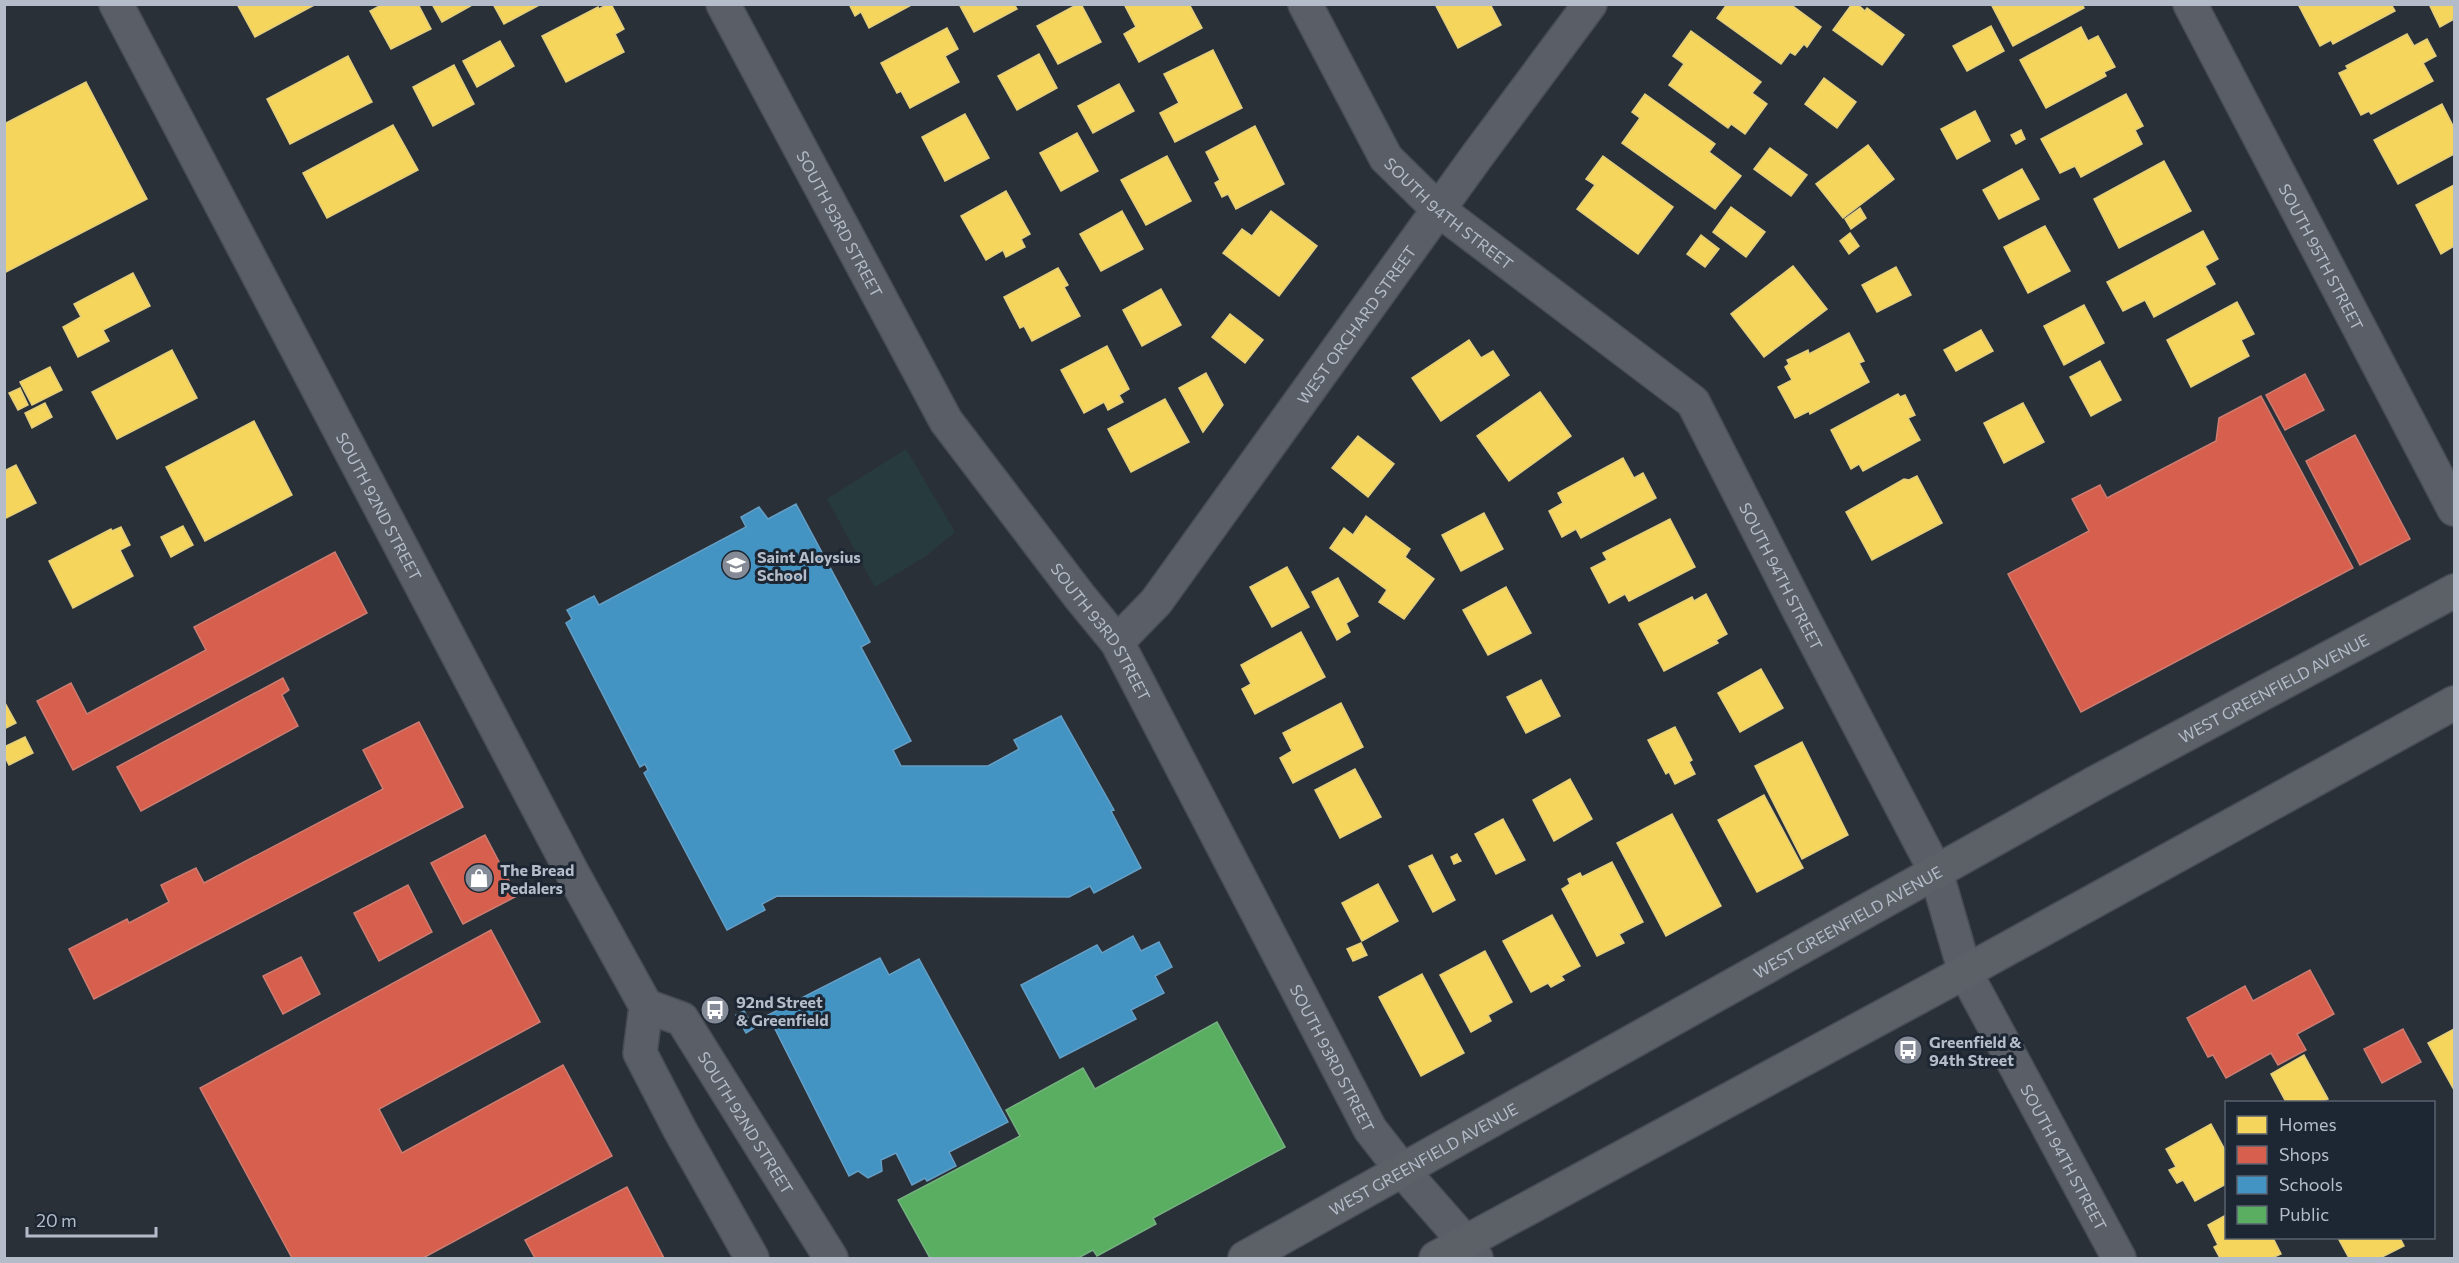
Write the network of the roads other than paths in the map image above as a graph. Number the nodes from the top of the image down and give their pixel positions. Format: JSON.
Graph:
{"nodes":[{"id":1,"x":116,"y":4,"type":"edge"},
{"id":2,"x":723,"y":4,"type":"edge"},
{"id":3,"x":1305,"y":4,"type":"edge"},
{"id":4,"x":1590,"y":4,"type":"edge"},
{"id":5,"x":2190,"y":4,"type":"edge"},
{"id":6,"x":1439,"y":210,"type":"junction"},
{"id":7,"x":2454,"y":510,"type":"edge"},
{"id":8,"x":2454,"y":591,"type":"edge"},
{"id":9,"x":1117,"y":642,"type":"junction"},
{"id":10,"x":2454,"y":703,"type":"edge"},
{"id":11,"x":1936,"y":872,"type":"junction"},
{"id":12,"x":1965,"y":972,"type":"junction"},
{"id":13,"x":646,"y":1006,"type":"junction"},
{"id":14,"x":1402,"y":1170,"type":"junction"},
{"id":15,"x":1471,"y":1251,"type":"edge"},
{"id":16,"x":752,"y":1258,"type":"edge"},
{"id":17,"x":831,"y":1258,"type":"edge"},
{"id":18,"x":1245,"y":1258,"type":"edge"},
{"id":19,"x":1436,"y":1258,"type":"edge"},
{"id":20,"x":2119,"y":1258,"type":"edge"}],
"edges":[{"from":1,"to":13,"type":"street","name":"SOUTH 92ND STREET"},
{"from":2,"to":9,"type":"street","name":"SOUTH 93RD STREET"},
{"from":3,"to":6,"type":"street","name":"SOUTH 94TH STREET"},
{"from":4,"to":6,"type":"street","name":"WEST ORCHARD STREET"},
{"from":5,"to":7,"type":"street","name":"SOUTH 95TH STREET"},
{"from":6,"to":9,"type":"street","name":"WEST ORCHARD STREET"},
{"from":6,"to":11,"type":"street","name":"SOUTH 94TH STREET"},
{"from":8,"to":11,"type":"main road","name":"WEST GREENFIELD AVENUE"},
{"from":9,"to":14,"type":"street","name":"SOUTH 93RD STREET"},
{"from":10,"to":12,"type":"main road"},
{"from":11,"to":12,"type":"street","name":"SOUTH 94TH STREET"},
{"from":11,"to":14,"type":"main road","name":"WEST GREENFIELD AVENUE"},
{"from":12,"to":15,"type":"main road"},
{"from":12,"to":20,"type":"street","name":"SOUTH 94TH STREET"},
{"from":13,"to":16,"type":"street"},
{"from":13,"to":17,"type":"street","name":"SOUTH 92ND STREET"},
{"from":14,"to":15,"type":"street","name":"SOUTH 93RD STREET"},
{"from":14,"to":18,"type":"main road","name":"WEST GREENFIELD AVENUE"},
{"from":15,"to":19,"type":"main road"}]}
